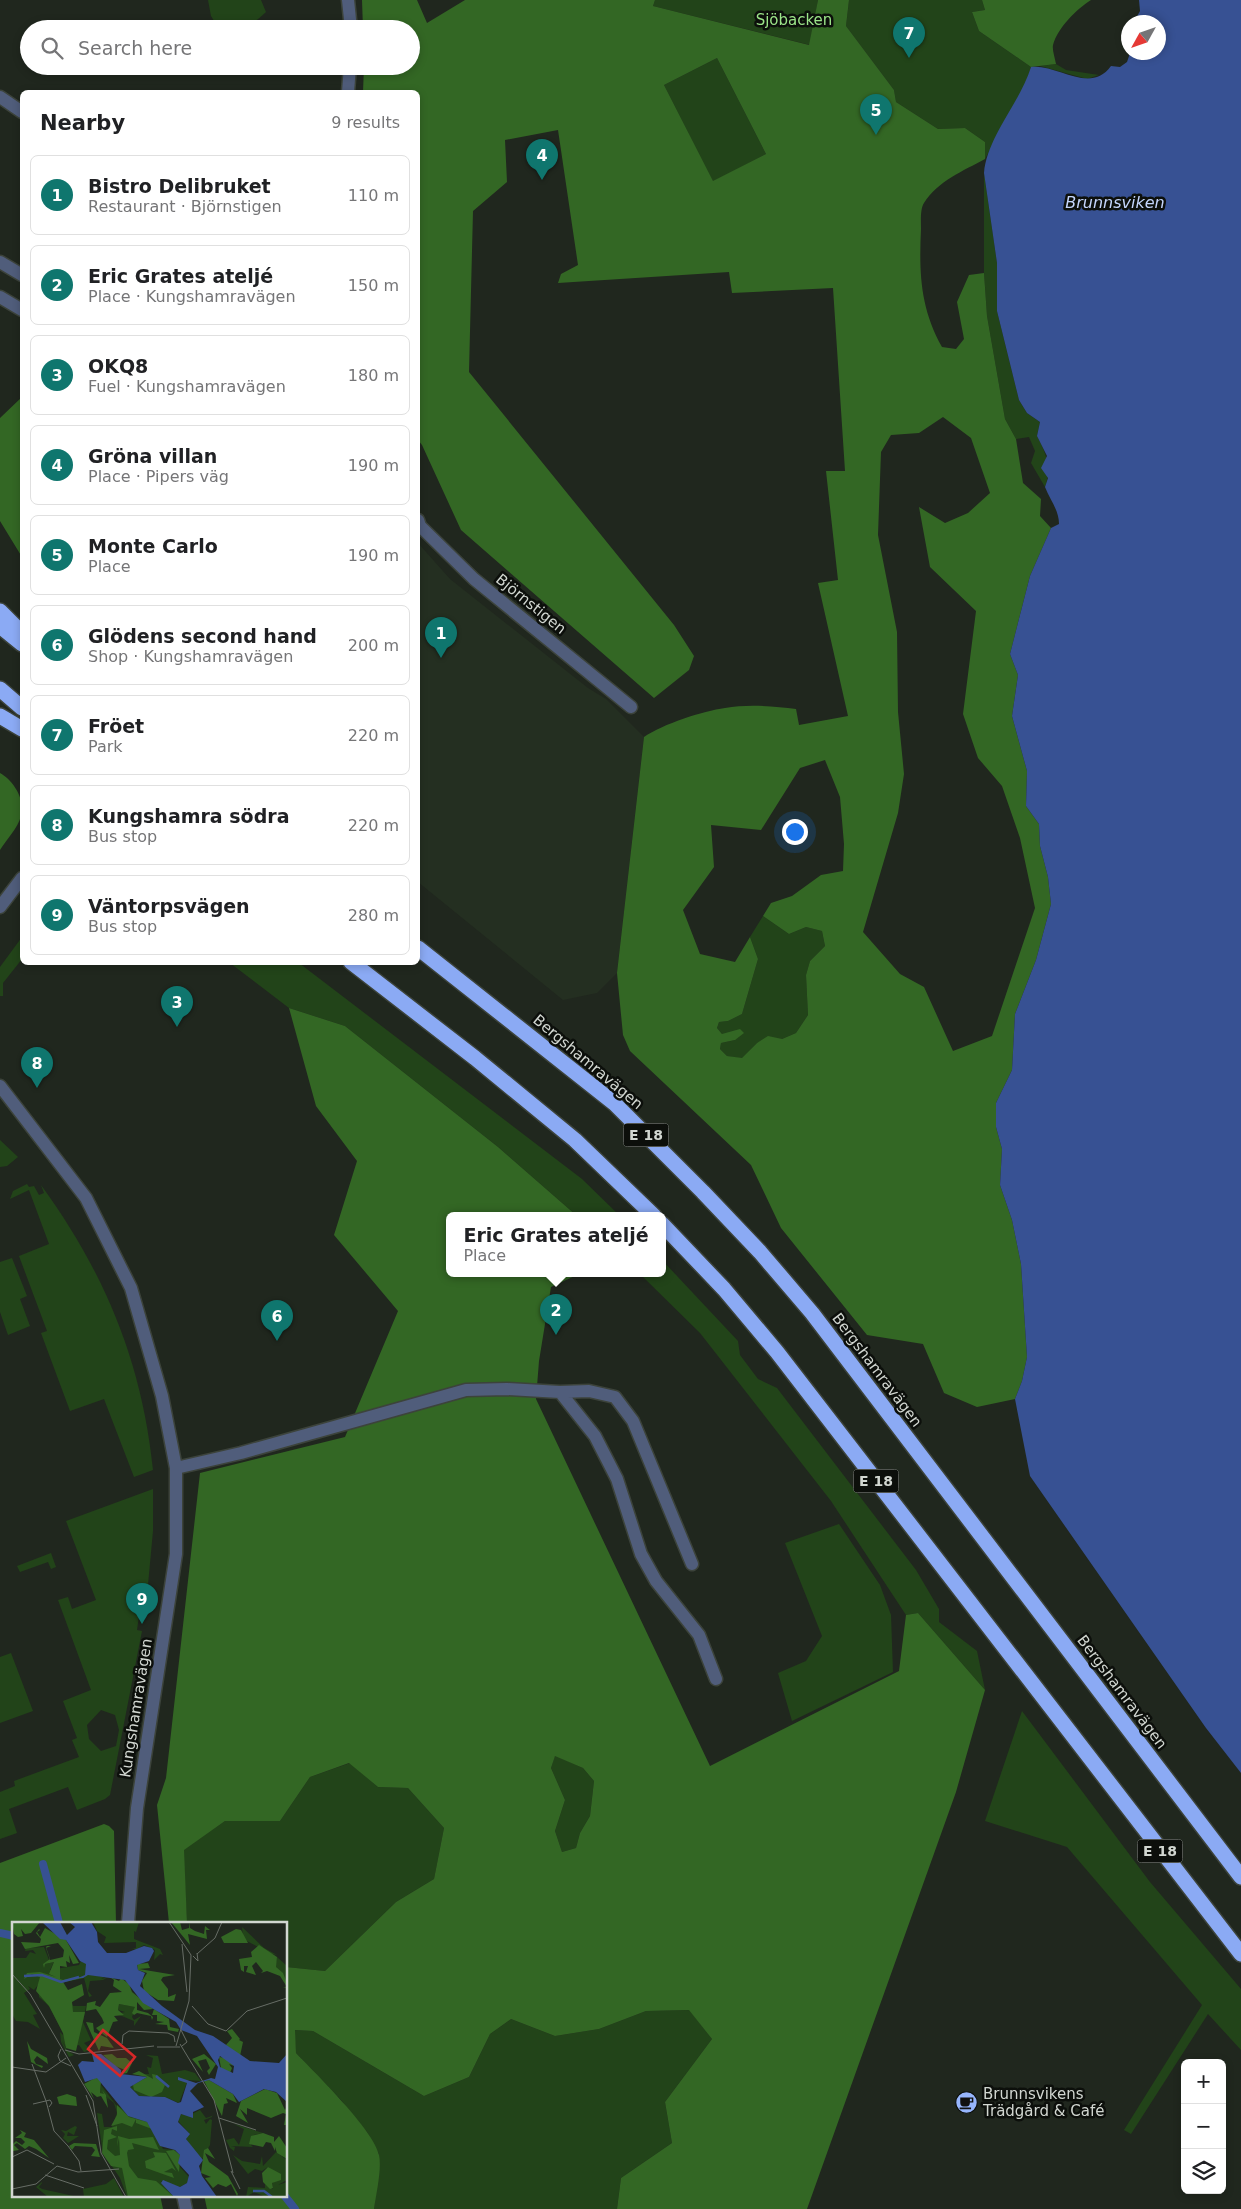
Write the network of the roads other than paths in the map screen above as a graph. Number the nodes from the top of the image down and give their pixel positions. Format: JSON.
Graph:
{"nodes":[{"id":1,"x":348,"y":0,"type":"edge"},
{"id":2,"x":350,"y":20,"type":"edge"},
{"id":3,"x":349,"y":75,"type":"edge"},
{"id":4,"x":348,"y":90,"type":"edge"},
{"id":5,"x":0,"y":97,"type":"edge"},
{"id":6,"x":20,"y":111,"type":"edge"},
{"id":7,"x":0,"y":262,"type":"edge"},
{"id":8,"x":20,"y":273,"type":"edge"},
{"id":9,"x":0,"y":297,"type":"edge"},
{"id":10,"x":20,"y":309,"type":"edge"},
{"id":11,"x":420,"y":526,"type":"edge"},
{"id":12,"x":0,"y":610,"type":"edge"},
{"id":13,"x":0,"y":626,"type":"edge"},
{"id":14,"x":20,"y":631,"type":"edge"},
{"id":15,"x":20,"y":642,"type":"edge"},
{"id":16,"x":0,"y":689,"type":"edge"},
{"id":17,"x":20,"y":706,"type":"edge"},
{"id":18,"x":631,"y":707,"type":"dead end"},
{"id":19,"x":0,"y":716,"type":"edge"},
{"id":20,"x":20,"y":728,"type":"edge"},
{"id":21,"x":20,"y":881,"type":"edge"},
{"id":22,"x":0,"y":907,"type":"edge"},
{"id":23,"x":420,"y":950,"type":"edge"},
{"id":24,"x":355,"y":965,"type":"edge"},
{"id":25,"x":0,"y":1086,"type":"edge"},
{"id":26,"x":0,"y":1098,"type":"edge"},
{"id":27,"x":20,"y":1114,"type":"junction"},
{"id":28,"x":650,"y":1212,"type":"edge"},
{"id":29,"x":666,"y":1228,"type":"edge"},
{"id":30,"x":560,"y":1392,"type":"junction"},
{"id":31,"x":176,"y":1468,"type":"junction"},
{"id":32,"x":692,"y":1564,"type":"dead end"},
{"id":33,"x":716,"y":1679,"type":"dead end"},
{"id":34,"x":1241,"y":1877,"type":"edge"},
{"id":35,"x":128,"y":1922,"type":"edge"},
{"id":36,"x":1241,"y":1954,"type":"edge"},
{"id":37,"x":183,"y":2196,"type":"edge"},
{"id":38,"x":186,"y":2209,"type":"edge"}],
"edges":[{"from":1,"to":2,"type":"street"},
{"from":3,"to":4,"type":"street"},
{"from":5,"to":6,"type":"street"},
{"from":7,"to":8,"type":"street"},
{"from":9,"to":10,"type":"street"},
{"from":11,"to":18,"type":"street","name":"Björnstigen"},
{"from":12,"to":14,"type":"highway"},
{"from":13,"to":15,"type":"highway"},
{"from":16,"to":17,"type":"highway"},
{"from":19,"to":20,"type":"highway"},
{"from":21,"to":22,"type":"street"},
{"from":23,"to":34,"type":"highway","name":"Bergshamravägen","number":"E 18"},
{"from":24,"to":28,"type":"highway"},
{"from":25,"to":27,"type":"street","name":"Kungshamravägen"},
{"from":26,"to":27,"type":"street","name":"Kungshamravägen"},
{"from":27,"to":31,"type":"street","name":"Kungshamravägen"},
{"from":29,"to":36,"type":"highway","number":"E 18"},
{"from":30,"to":31,"type":"street"},
{"from":30,"to":32,"type":"street"},
{"from":30,"to":33,"type":"street"},
{"from":31,"to":35,"type":"street","name":"Kungshamravägen"},
{"from":37,"to":38,"type":"street"}]}
